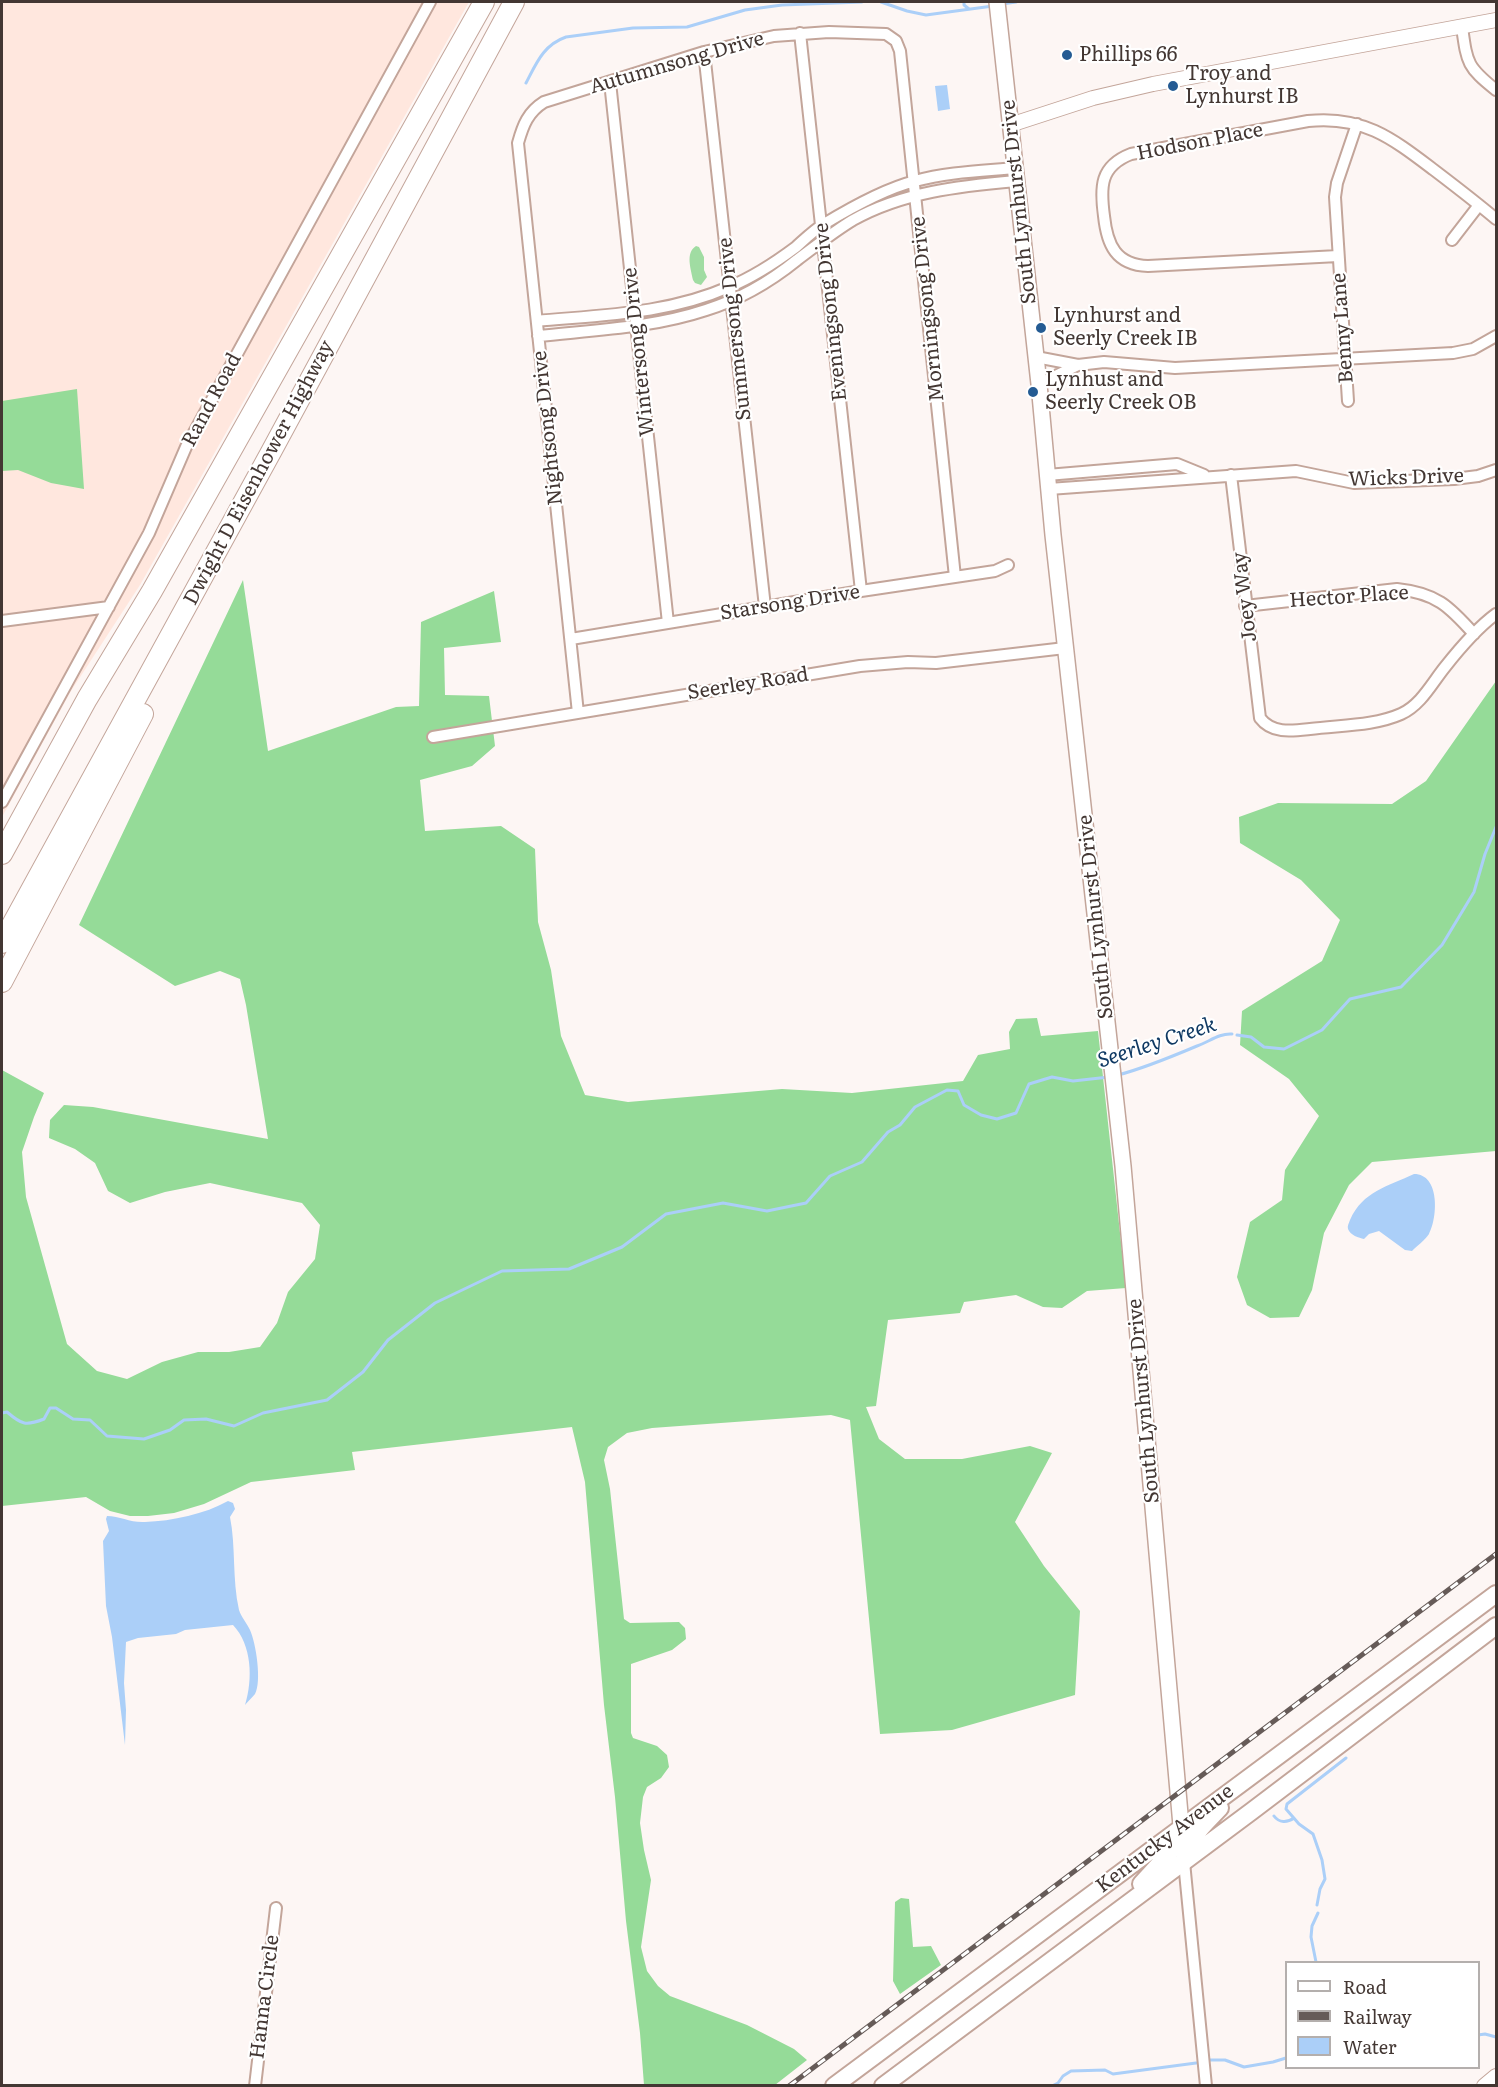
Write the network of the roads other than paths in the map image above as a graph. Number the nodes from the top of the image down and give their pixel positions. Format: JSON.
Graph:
{"nodes":[{"id":1,"x":430,"y":2,"type":"edge"},
{"id":2,"x":484,"y":2,"type":"edge"},
{"id":3,"x":514,"y":2,"type":"edge"},
{"id":4,"x":997,"y":2,"type":"edge"},
{"id":5,"x":1497,"y":20,"type":"edge"},
{"id":6,"x":1462,"y":27,"type":"junction"},
{"id":7,"x":800,"y":33,"type":"junction"},
{"id":8,"x":896,"y":41,"type":"joint"},
{"id":9,"x":704,"y":52,"type":"junction"},
{"id":10,"x":610,"y":82,"type":"junction"},
{"id":11,"x":1497,"y":90,"type":"edge"},
{"id":12,"x":1357,"y":124,"type":"junction"},
{"id":13,"x":1010,"y":125,"type":"junction"},
{"id":14,"x":518,"y":143,"type":"joint"},
{"id":15,"x":1016,"y":174,"type":"junction"},
{"id":16,"x":915,"y":181,"type":"junction"},
{"id":17,"x":916,"y":195,"type":"junction"},
{"id":18,"x":1479,"y":205,"type":"junction"},
{"id":19,"x":1497,"y":219,"type":"edge"},
{"id":20,"x":822,"y":225,"type":"junction"},
{"id":21,"x":823,"y":239,"type":"junction"},
{"id":22,"x":1452,"y":240,"type":"dead end"},
{"id":23,"x":1338,"y":256,"type":"junction"},
{"id":24,"x":731,"y":287,"type":"junction"},
{"id":25,"x":732,"y":299,"type":"junction"},
{"id":26,"x":635,"y":312,"type":"junction"},
{"id":27,"x":537,"y":321,"type":"junction"},
{"id":28,"x":636,"y":326,"type":"junction"},
{"id":29,"x":538,"y":336,"type":"junction"},
{"id":30,"x":1497,"y":336,"type":"edge"},
{"id":31,"x":1036,"y":357,"type":"junction"},
{"id":32,"x":1344,"y":359,"type":"junction"},
{"id":33,"x":1078,"y":364,"type":"junction"},
{"id":34,"x":1039,"y":384,"type":"junction"},
{"id":35,"x":1348,"y":401,"type":"dead end"},
{"id":36,"x":271,"y":452,"type":"junction"},
{"id":37,"x":1497,"y":470,"type":"edge"},
{"id":38,"x":1231,"y":475,"type":"junction"},
{"id":39,"x":1048,"y":482,"type":"junction"},
{"id":40,"x":1008,"y":565,"type":"dead end"},
{"id":41,"x":956,"y":577,"type":"junction"},
{"id":42,"x":861,"y":591,"type":"junction"},
{"id":43,"x":1245,"y":606,"type":"junction"},
{"id":44,"x":109,"y":607,"type":"junction"},
{"id":45,"x":765,"y":607,"type":"junction"},
{"id":46,"x":1497,"y":614,"type":"edge"},
{"id":47,"x":2,"y":621,"type":"edge"},
{"id":48,"x":668,"y":623,"type":"junction"},
{"id":49,"x":1474,"y":634,"type":"junction"},
{"id":50,"x":571,"y":639,"type":"junction"},
{"id":51,"x":1065,"y":648,"type":"junction"},
{"id":52,"x":578,"y":713,"type":"junction"},
{"id":53,"x":433,"y":737,"type":"dead end"},
{"id":54,"x":2,"y":802,"type":"edge"},
{"id":55,"x":2,"y":854,"type":"edge"},
{"id":56,"x":2,"y":943,"type":"edge"},
{"id":57,"x":2,"y":982,"type":"edge"},
{"id":58,"x":1497,"y":1594,"type":"edge"},
{"id":59,"x":1497,"y":1626,"type":"edge"},
{"id":60,"x":1231,"y":1790,"type":"junction"},
{"id":61,"x":1181,"y":1827,"type":"junction"},
{"id":62,"x":1184,"y":1862,"type":"junction"},
{"id":63,"x":1129,"y":1903,"type":"junction"},
{"id":64,"x":276,"y":1908,"type":"dead end"},
{"id":65,"x":1497,"y":2076,"type":"edge"},
{"id":66,"x":255,"y":2085,"type":"edge"},
{"id":67,"x":834,"y":2085,"type":"edge"},
{"id":68,"x":883,"y":2085,"type":"edge"},
{"id":69,"x":1206,"y":2085,"type":"edge"},
{"id":70,"x":1484,"y":2085,"type":"edge"}],
"edges":[{"from":1,"to":44,"type":"street","name":"Rand Road"},
{"from":2,"to":55,"type":"highway","name":"Dwight D Eisenhower Highway"},
{"from":3,"to":36,"type":"highway","name":"Dwight D Eisenhower Highway"},
{"from":4,"to":13,"type":"main road","name":"South Lynhurst Drive"},
{"from":5,"to":6,"type":"street"},
{"from":6,"to":11,"type":"street"},
{"from":6,"to":13,"type":"street"},
{"from":7,"to":8,"type":"street","name":"Autumnsong Drive"},
{"from":7,"to":9,"type":"street","name":"Autumnsong Drive"},
{"from":7,"to":20,"type":"street","name":"Eveningsong Drive"},
{"from":8,"to":16,"type":"street","name":"Morningsong Drive"},
{"from":9,"to":10,"type":"street","name":"Autumnsong Drive"},
{"from":9,"to":24,"type":"street","name":"Summersong Drive"},
{"from":10,"to":14,"type":"street","name":"Autumnsong Drive"},
{"from":10,"to":26,"type":"street","name":"Wintersong Drive"},
{"from":12,"to":18,"type":"street","name":"Hodson Place"},
{"from":12,"to":23,"type":"street","name":"Benny Lane"},
{"from":12,"to":23,"type":"street","name":"Hodson Place"},
{"from":13,"to":15,"type":"main road","name":"South Lynhurst Drive"},
{"from":14,"to":27,"type":"street","name":"Nightsong Drive"},
{"from":15,"to":16,"type":"street"},
{"from":15,"to":17,"type":"street"},
{"from":15,"to":31,"type":"main road","name":"South Lynhurst Drive"},
{"from":16,"to":17,"type":"street","name":"Morningsong Drive"},
{"from":16,"to":20,"type":"street"},
{"from":17,"to":21,"type":"street"},
{"from":17,"to":41,"type":"street","name":"Morningsong Drive"},
{"from":18,"to":19,"type":"street","name":"Hodson Place"},
{"from":18,"to":22,"type":"street"},
{"from":20,"to":21,"type":"street","name":"Eveningsong Drive"},
{"from":20,"to":24,"type":"street"},
{"from":21,"to":25,"type":"street"},
{"from":21,"to":42,"type":"street","name":"Eveningsong Drive"},
{"from":23,"to":32,"type":"street","name":"Benny Lane"},
{"from":24,"to":25,"type":"street","name":"Summersong Drive"},
{"from":24,"to":26,"type":"street"},
{"from":25,"to":28,"type":"street"},
{"from":25,"to":45,"type":"street","name":"Summersong Drive"},
{"from":26,"to":27,"type":"street"},
{"from":26,"to":28,"type":"street","name":"Wintersong Drive"},
{"from":27,"to":29,"type":"street","name":"Nightsong Drive"},
{"from":28,"to":29,"type":"street"},
{"from":28,"to":48,"type":"street","name":"Wintersong Drive"},
{"from":29,"to":50,"type":"street","name":"Nightsong Drive"},
{"from":30,"to":32,"type":"street"},
{"from":31,"to":33,"type":"street"},
{"from":31,"to":34,"type":"main road","name":"South Lynhurst Drive"},
{"from":32,"to":33,"type":"street"},
{"from":32,"to":35,"type":"street","name":"Benny Lane"},
{"from":33,"to":34,"type":"street"},
{"from":34,"to":39,"type":"main road","name":"South Lynhurst Drive"},
{"from":36,"to":56,"type":"highway","name":"Dwight D Eisenhower Highway"},
{"from":36,"to":57,"type":"highway"},
{"from":37,"to":38,"type":"street","name":"Wicks Drive"},
{"from":38,"to":39,"type":"street","name":"Wicks Drive"},
{"from":38,"to":43,"type":"street","name":"Joey Way"},
{"from":39,"to":51,"type":"main road","name":"South Lynhurst Drive"},
{"from":40,"to":41,"type":"street","name":"Starsong Drive"},
{"from":41,"to":42,"type":"street","name":"Starsong Drive"},
{"from":42,"to":45,"type":"street","name":"Starsong Drive"},
{"from":43,"to":49,"type":"street","name":"Hector Place"},
{"from":43,"to":49,"type":"street","name":"Joey Way"},
{"from":44,"to":47,"type":"street"},
{"from":44,"to":54,"type":"street","name":"Rand Road"},
{"from":45,"to":48,"type":"street","name":"Starsong Drive"},
{"from":46,"to":49,"type":"street"},
{"from":48,"to":50,"type":"street","name":"Starsong Drive"},
{"from":50,"to":52,"type":"street","name":"Nightsong Drive"},
{"from":51,"to":52,"type":"street","name":"Seerley Road"},
{"from":51,"to":61,"type":"main road","name":"South Lynhurst Drive"},
{"from":52,"to":53,"type":"street","name":"Seerley Road"},
{"from":58,"to":60,"type":"main road","name":"Kentucky Avenue"},
{"from":59,"to":62,"type":"main road","name":"Kentucky Avenue"},
{"from":60,"to":61,"type":"main road","name":"Kentucky Avenue"},
{"from":60,"to":62,"type":"main road"},
{"from":61,"to":62,"type":"main road","name":"South Lynhurst Drive"},
{"from":61,"to":63,"type":"main road"},
{"from":61,"to":67,"type":"main road","name":"Kentucky Avenue"},
{"from":62,"to":63,"type":"main road","name":"Kentucky Avenue"},
{"from":62,"to":69,"type":"street","name":"South Lynhurst Drive"},
{"from":63,"to":68,"type":"main road","name":"Kentucky Avenue"},
{"from":64,"to":66,"type":"street","name":"Hanna Circle"},
{"from":65,"to":70,"type":"street"}]}
